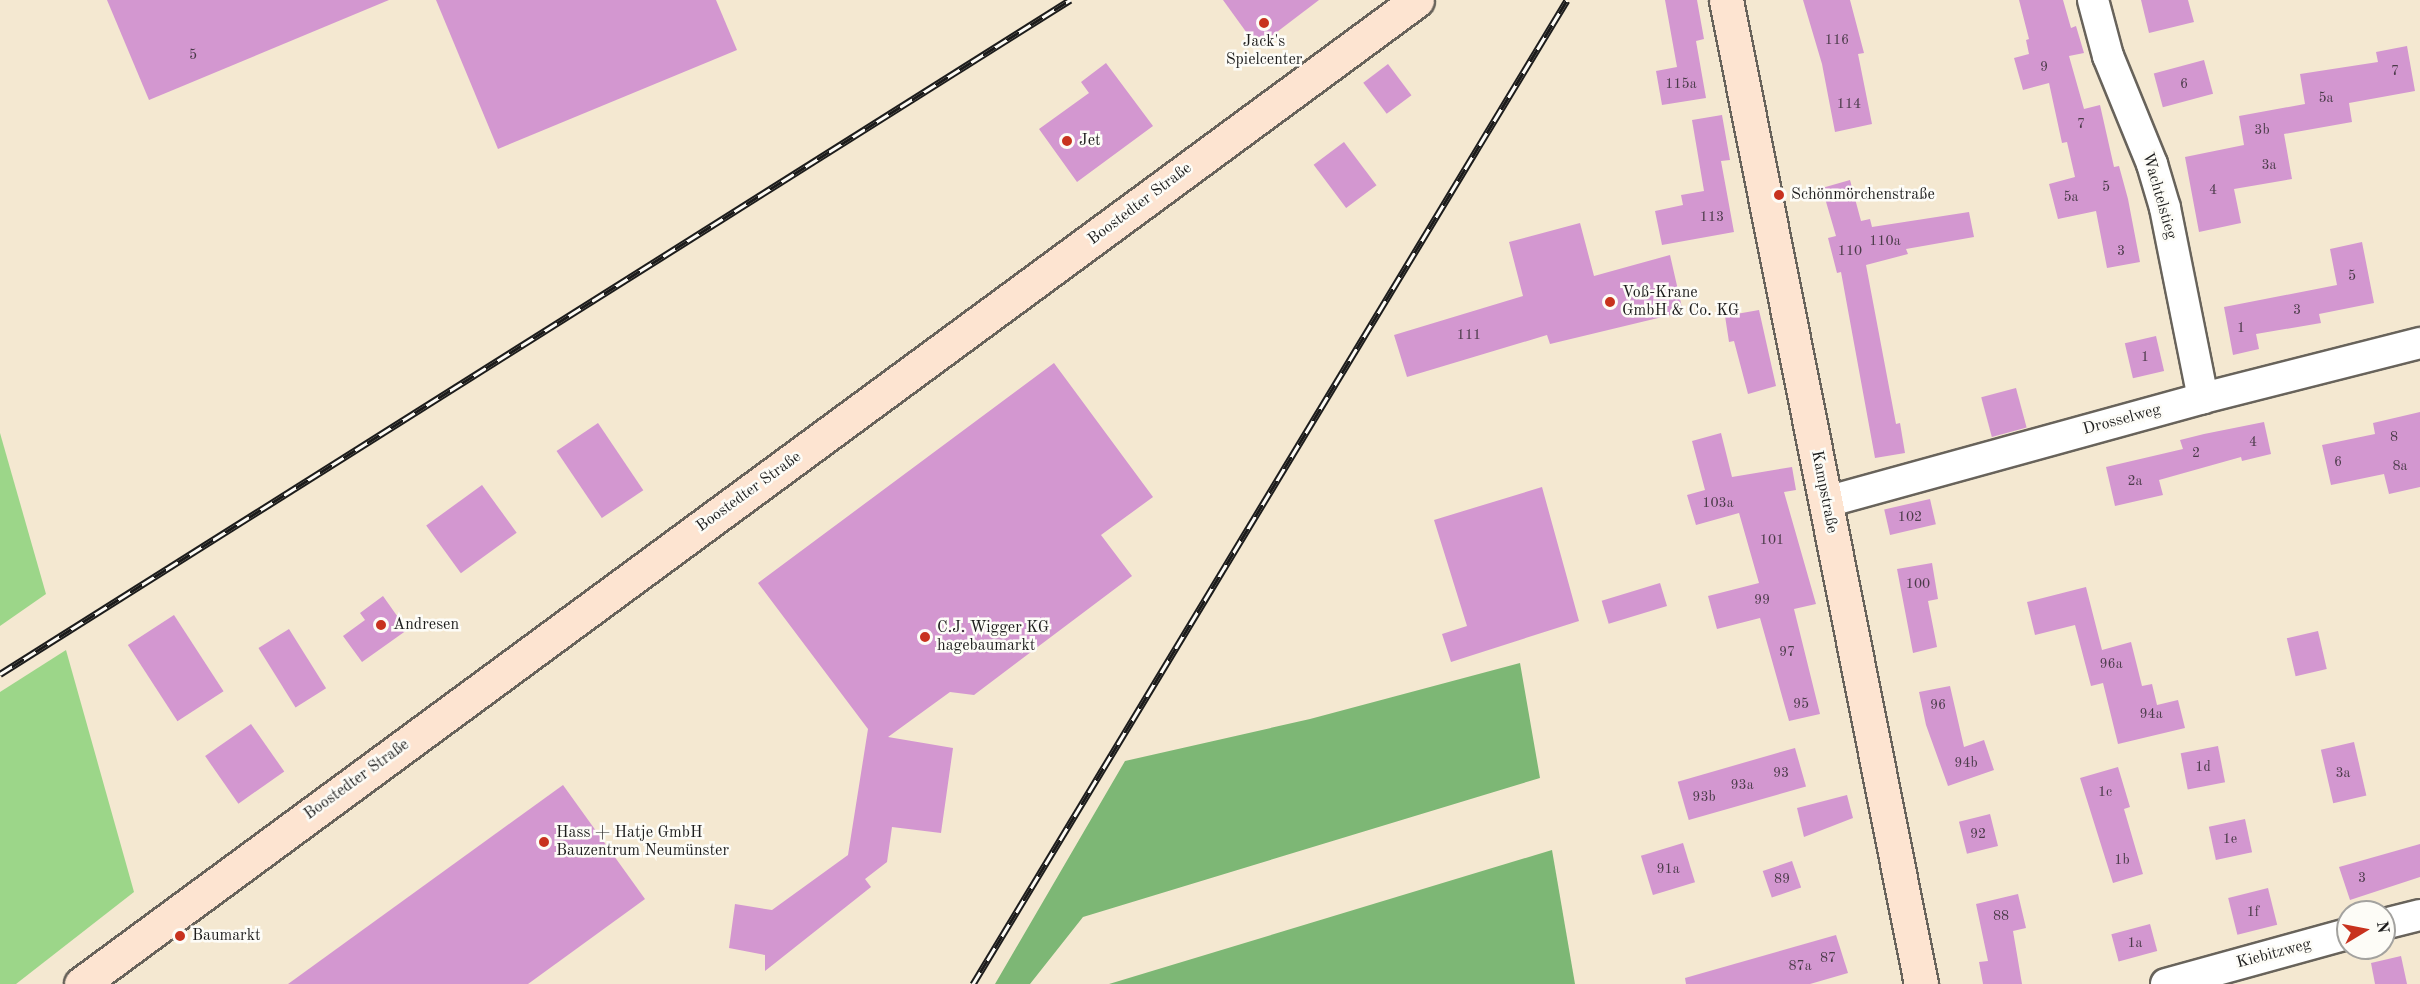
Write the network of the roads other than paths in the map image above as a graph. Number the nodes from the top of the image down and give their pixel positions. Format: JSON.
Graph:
{"nodes":[{"id":1,"x":1417,"y":0,"type":"edge"},
{"id":2,"x":1726,"y":0,"type":"edge"},
{"id":3,"x":2093,"y":0,"type":"edge"},
{"id":4,"x":2420,"y":343,"type":"edge"},
{"id":5,"x":2203,"y":398,"type":"junction"},
{"id":6,"x":1826,"y":502,"type":"junction"},
{"id":7,"x":2420,"y":915,"type":"edge"},
{"id":8,"x":2396,"y":921,"type":"edge"},
{"id":9,"x":2336,"y":937,"type":"edge"},
{"id":10,"x":81,"y":984,"type":"edge"},
{"id":11,"x":1921,"y":984,"type":"edge"},
{"id":12,"x":2166,"y":984,"type":"edge"}],
"edges":[{"from":1,"to":10,"type":"street","name":"Boostedter Straße"},
{"from":2,"to":6,"type":"street","name":"Kampstraße"},
{"from":3,"to":5,"type":"street","name":"Wachtelstieg"},
{"from":4,"to":5,"type":"street","name":"Drosselweg"},
{"from":5,"to":6,"type":"street","name":"Drosselweg"},
{"from":6,"to":11,"type":"street","name":"Kampstraße"},
{"from":7,"to":8,"type":"street"},
{"from":9,"to":12,"type":"street","name":"Kiebitzweg"}]}
